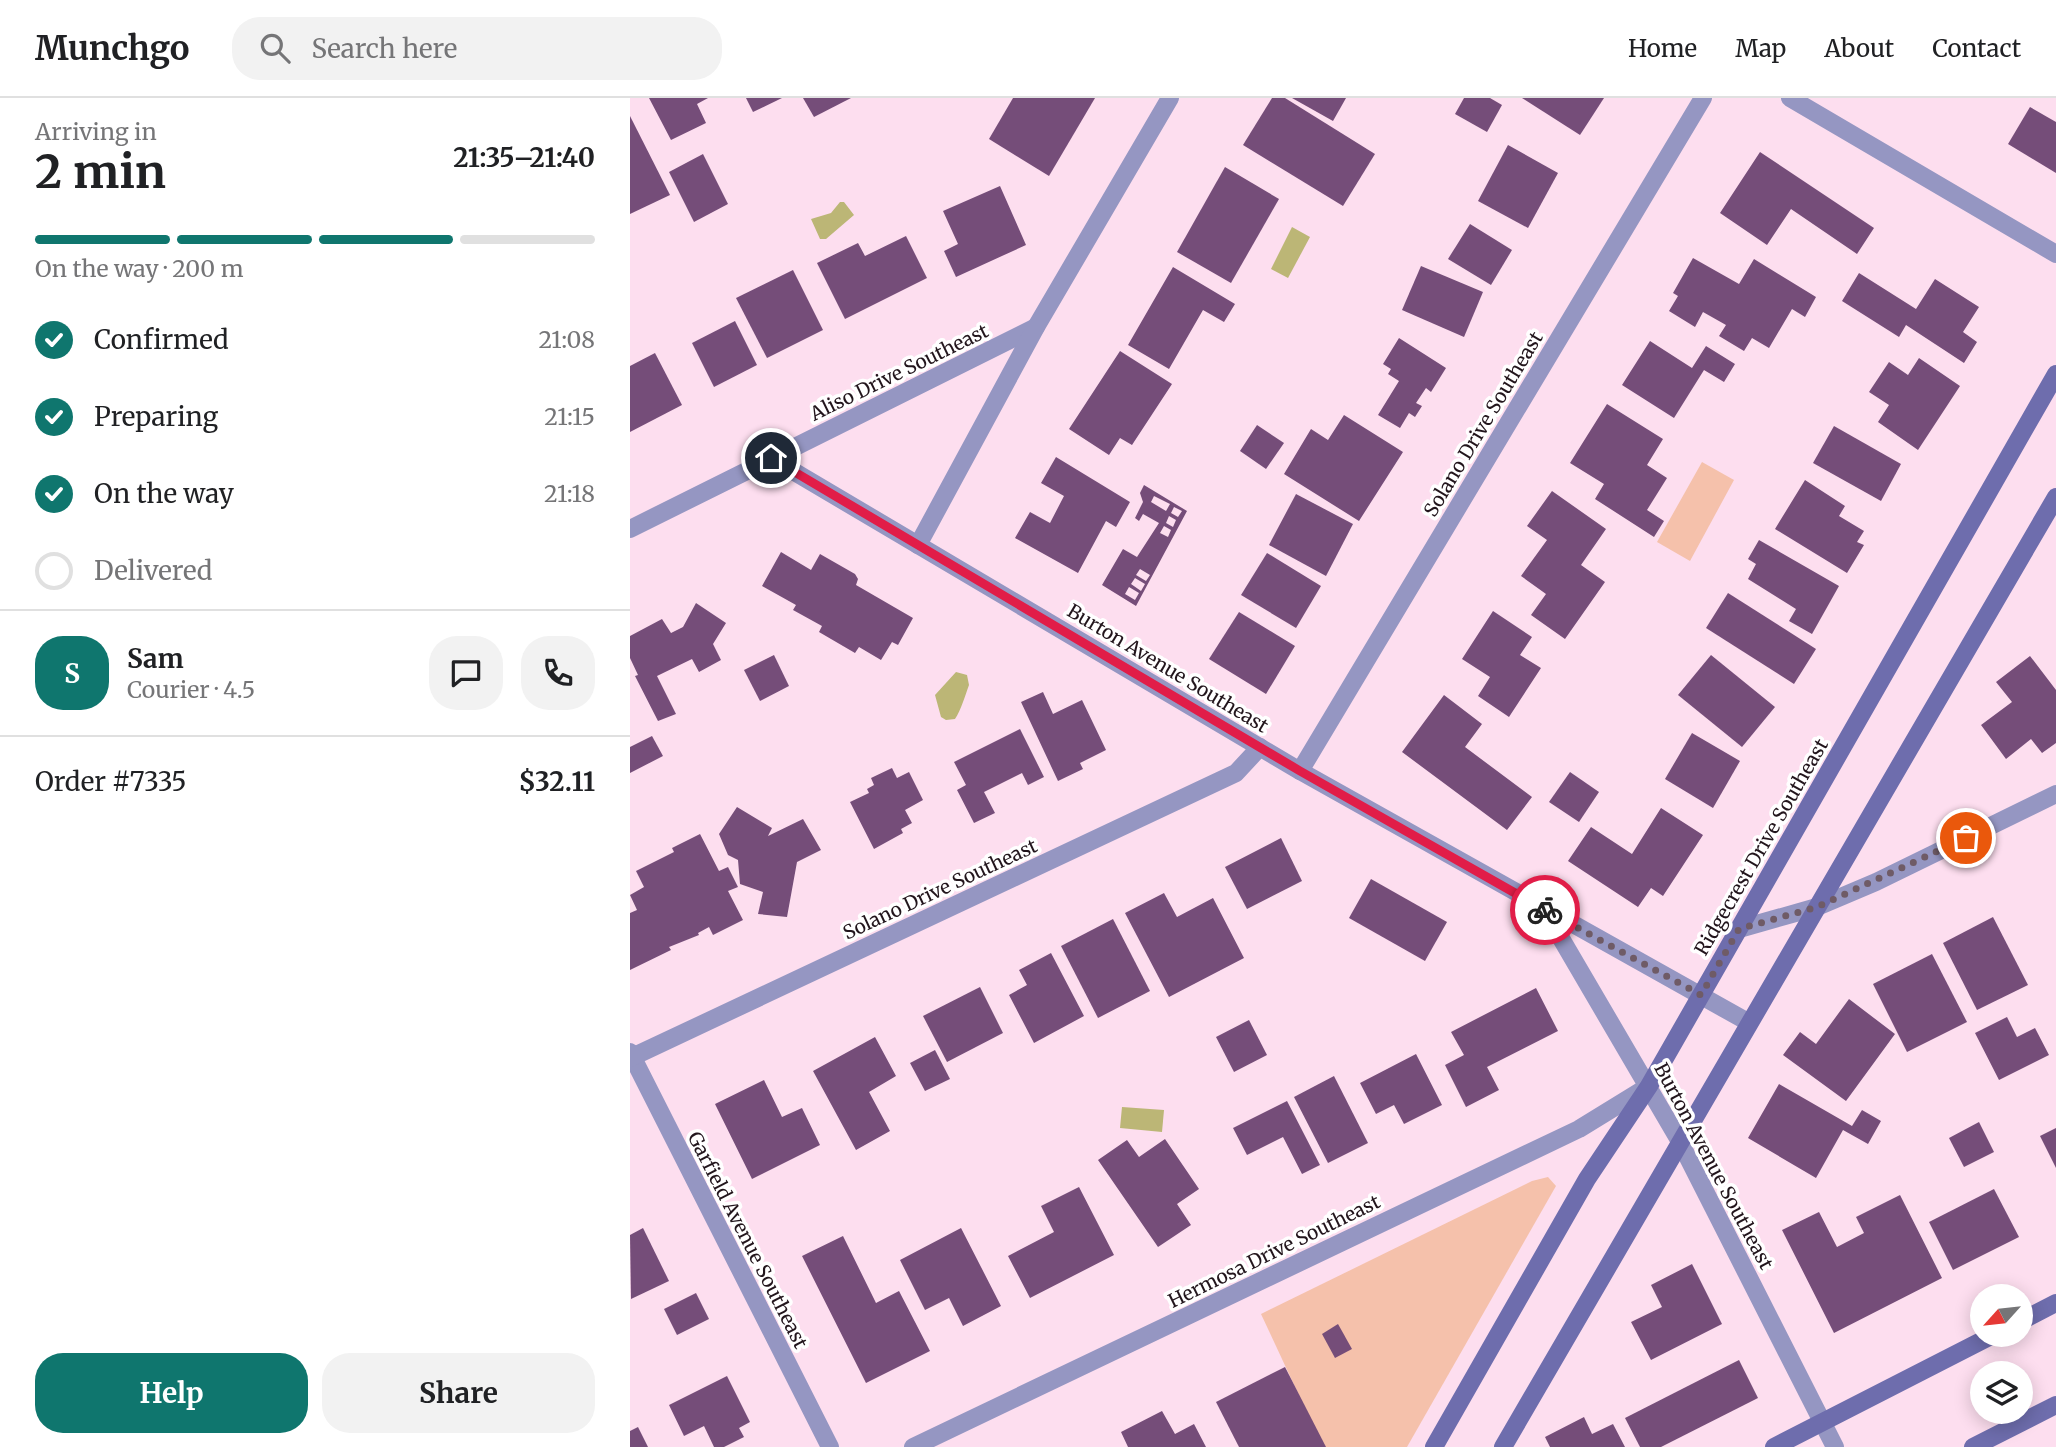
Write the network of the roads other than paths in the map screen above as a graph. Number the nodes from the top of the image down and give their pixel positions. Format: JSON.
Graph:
{"nodes":[{"id":1,"x":1170,"y":98,"type":"edge"},
{"id":2,"x":1703,"y":98,"type":"edge"},
{"id":3,"x":1790,"y":98,"type":"edge"},
{"id":4,"x":2056,"y":254,"type":"edge"},
{"id":5,"x":1036,"y":327,"type":"junction"},
{"id":6,"x":2056,"y":374,"type":"edge"},
{"id":7,"x":771,"y":458,"type":"junction"},
{"id":8,"x":2056,"y":497,"type":"edge"},
{"id":9,"x":630,"y":529,"type":"edge"},
{"id":10,"x":918,"y":545,"type":"junction"},
{"id":11,"x":1260,"y":747,"type":"junction"},
{"id":12,"x":1300,"y":771,"type":"junction"},
{"id":13,"x":2056,"y":794,"type":"edge"},
{"id":14,"x":1817,"y":907,"type":"junction"},
{"id":15,"x":1545,"y":911,"type":"junction"},
{"id":16,"x":1739,"y":929,"type":"junction"},
{"id":17,"x":1701,"y":995,"type":"junction"},
{"id":18,"x":1748,"y":1021,"type":"junction"},
{"id":19,"x":631,"y":1056,"type":"edge"},
{"id":20,"x":1649,"y":1086,"type":"junction"},
{"id":21,"x":1679,"y":1140,"type":"junction"},
{"id":22,"x":2056,"y":1303,"type":"edge"},
{"id":23,"x":2034,"y":1314,"type":"edge"},
{"id":24,"x":1970,"y":1347,"type":"edge"},
{"id":25,"x":2056,"y":1405,"type":"edge"},
{"id":26,"x":1823,"y":1422,"type":"junction"},
{"id":27,"x":830,"y":1447,"type":"edge"},
{"id":28,"x":913,"y":1447,"type":"edge"},
{"id":29,"x":1434,"y":1447,"type":"edge"},
{"id":30,"x":1503,"y":1447,"type":"edge"},
{"id":31,"x":1774,"y":1447,"type":"edge"},
{"id":32,"x":1835,"y":1447,"type":"edge"},
{"id":33,"x":1973,"y":1447,"type":"edge"}],
"edges":[{"from":1,"to":5,"type":"street"},
{"from":2,"to":12,"type":"street","name":"Solano Drive Southeast"},
{"from":3,"to":4,"type":"street"},
{"from":5,"to":7,"type":"street","name":"Aliso Drive Southeast"},
{"from":5,"to":10,"type":"street"},
{"from":6,"to":16,"type":"street","name":"Ridgecrest Drive Southeast"},
{"from":7,"to":9,"type":"street","name":"Aliso Drive Southeast"},
{"from":7,"to":10,"type":"street","name":"Burton Avenue Southeast"},
{"from":8,"to":14,"type":"street"},
{"from":10,"to":11,"type":"street","name":"Burton Avenue Southeast"},
{"from":11,"to":12,"type":"street","name":"Burton Avenue Southeast"},
{"from":11,"to":19,"type":"street","name":"Solano Drive Southeast"},
{"from":12,"to":15,"type":"street","name":"Burton Avenue Southeast"},
{"from":13,"to":14,"type":"street"},
{"from":14,"to":16,"type":"street"},
{"from":14,"to":18,"type":"street"},
{"from":15,"to":17,"type":"street","name":"Burton Avenue Southeast"},
{"from":15,"to":20,"type":"street","name":"Burton Avenue Southeast"},
{"from":16,"to":17,"type":"street","name":"Ridgecrest Drive Southeast"},
{"from":17,"to":18,"type":"street","name":"Burton Avenue Southeast"},
{"from":17,"to":20,"type":"street","name":"Ridgecrest Drive Southeast"},
{"from":18,"to":21,"type":"street"},
{"from":19,"to":27,"type":"street","name":"Garfield Avenue Southeast"},
{"from":20,"to":21,"type":"street","name":"Burton Avenue Southeast"},
{"from":20,"to":28,"type":"street","name":"Hermosa Drive Southeast"},
{"from":20,"to":29,"type":"street","name":"Ridgecrest Drive Southeast"},
{"from":21,"to":26,"type":"street","name":"Burton Avenue Southeast"},
{"from":21,"to":30,"type":"street"},
{"from":22,"to":23,"type":"street"},
{"from":24,"to":26,"type":"street"},
{"from":25,"to":33,"type":"street"},
{"from":26,"to":31,"type":"street"},
{"from":26,"to":32,"type":"street","name":"Burton Avenue Southeast"}]}
